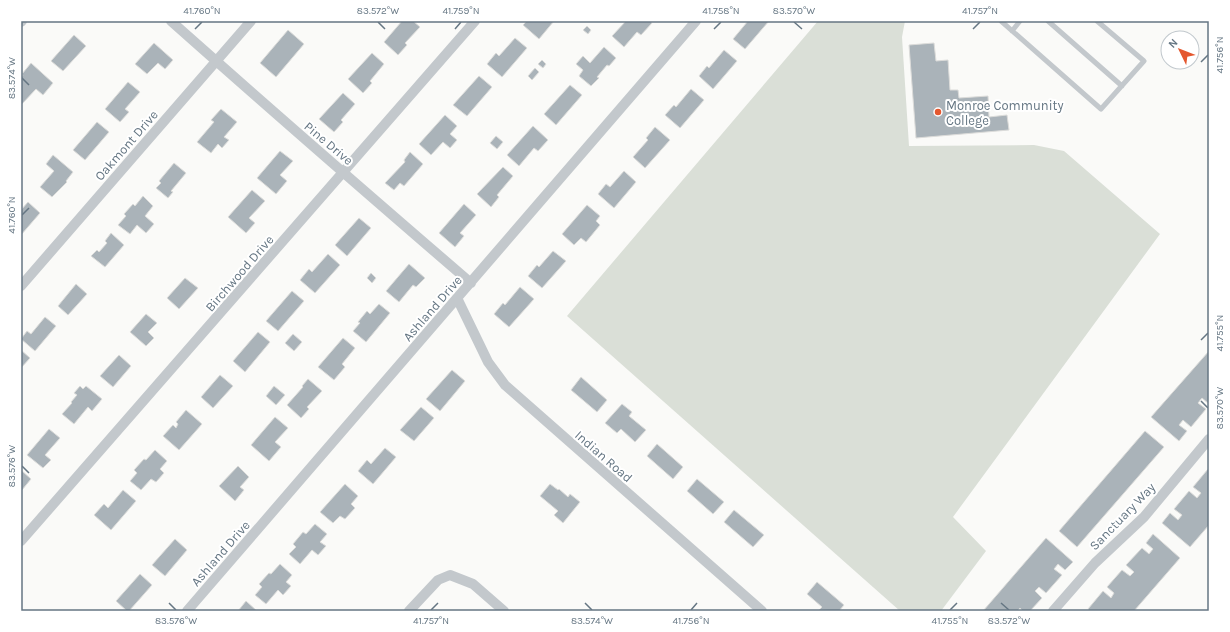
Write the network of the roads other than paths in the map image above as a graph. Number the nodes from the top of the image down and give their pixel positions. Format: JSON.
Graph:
{"nodes":[{"id":1,"x":171,"y":21,"type":"edge"},
{"id":2,"x":251,"y":21,"type":"edge"},
{"id":3,"x":475,"y":21,"type":"edge"},
{"id":4,"x":696,"y":21,"type":"edge"},
{"id":5,"x":1001,"y":21,"type":"edge"},
{"id":6,"x":1020,"y":21,"type":"edge"},
{"id":7,"x":1048,"y":21,"type":"edge"},
{"id":8,"x":1096,"y":21,"type":"edge"},
{"id":9,"x":1012,"y":31,"type":"junction"},
{"id":10,"x":216,"y":61,"type":"junction"},
{"id":11,"x":1122,"y":86,"type":"junction"},
{"id":12,"x":344,"y":172,"type":"junction"},
{"id":13,"x":471,"y":283,"type":"junction"},
{"id":14,"x":21,"y":286,"type":"edge"},
{"id":15,"x":457,"y":298,"type":"junction"},
{"id":16,"x":1209,"y":439,"type":"edge"},
{"id":17,"x":21,"y":541,"type":"edge"},
{"id":18,"x":187,"y":611,"type":"edge"},
{"id":19,"x":409,"y":611,"type":"edge"},
{"id":20,"x":504,"y":611,"type":"edge"},
{"id":21,"x":762,"y":611,"type":"edge"},
{"id":22,"x":1053,"y":611,"type":"edge"}],
"edges":[{"from":1,"to":10,"type":"street","name":"Pine Drive"},
{"from":2,"to":10,"type":"street","name":"Oakmont Drive"},
{"from":3,"to":12,"type":"street","name":"Birchwood Drive"},
{"from":4,"to":13,"type":"street","name":"Ashland Drive"},
{"from":5,"to":9,"type":"lane"},
{"from":6,"to":9,"type":"lane"},
{"from":7,"to":11,"type":"lane"},
{"from":8,"to":11,"type":"lane"},
{"from":9,"to":11,"type":"lane"},
{"from":10,"to":12,"type":"street","name":"Pine Drive"},
{"from":10,"to":14,"type":"street","name":"Oakmont Drive"},
{"from":12,"to":13,"type":"street","name":"Pine Drive"},
{"from":12,"to":17,"type":"street","name":"Birchwood Drive"},
{"from":13,"to":15,"type":"street","name":"Ashland Drive"},
{"from":15,"to":18,"type":"street","name":"Ashland Drive"},
{"from":15,"to":21,"type":"street","name":"Indian Road"},
{"from":16,"to":22,"type":"street","name":"Sanctuary Way"},
{"from":19,"to":20,"type":"street"}]}
